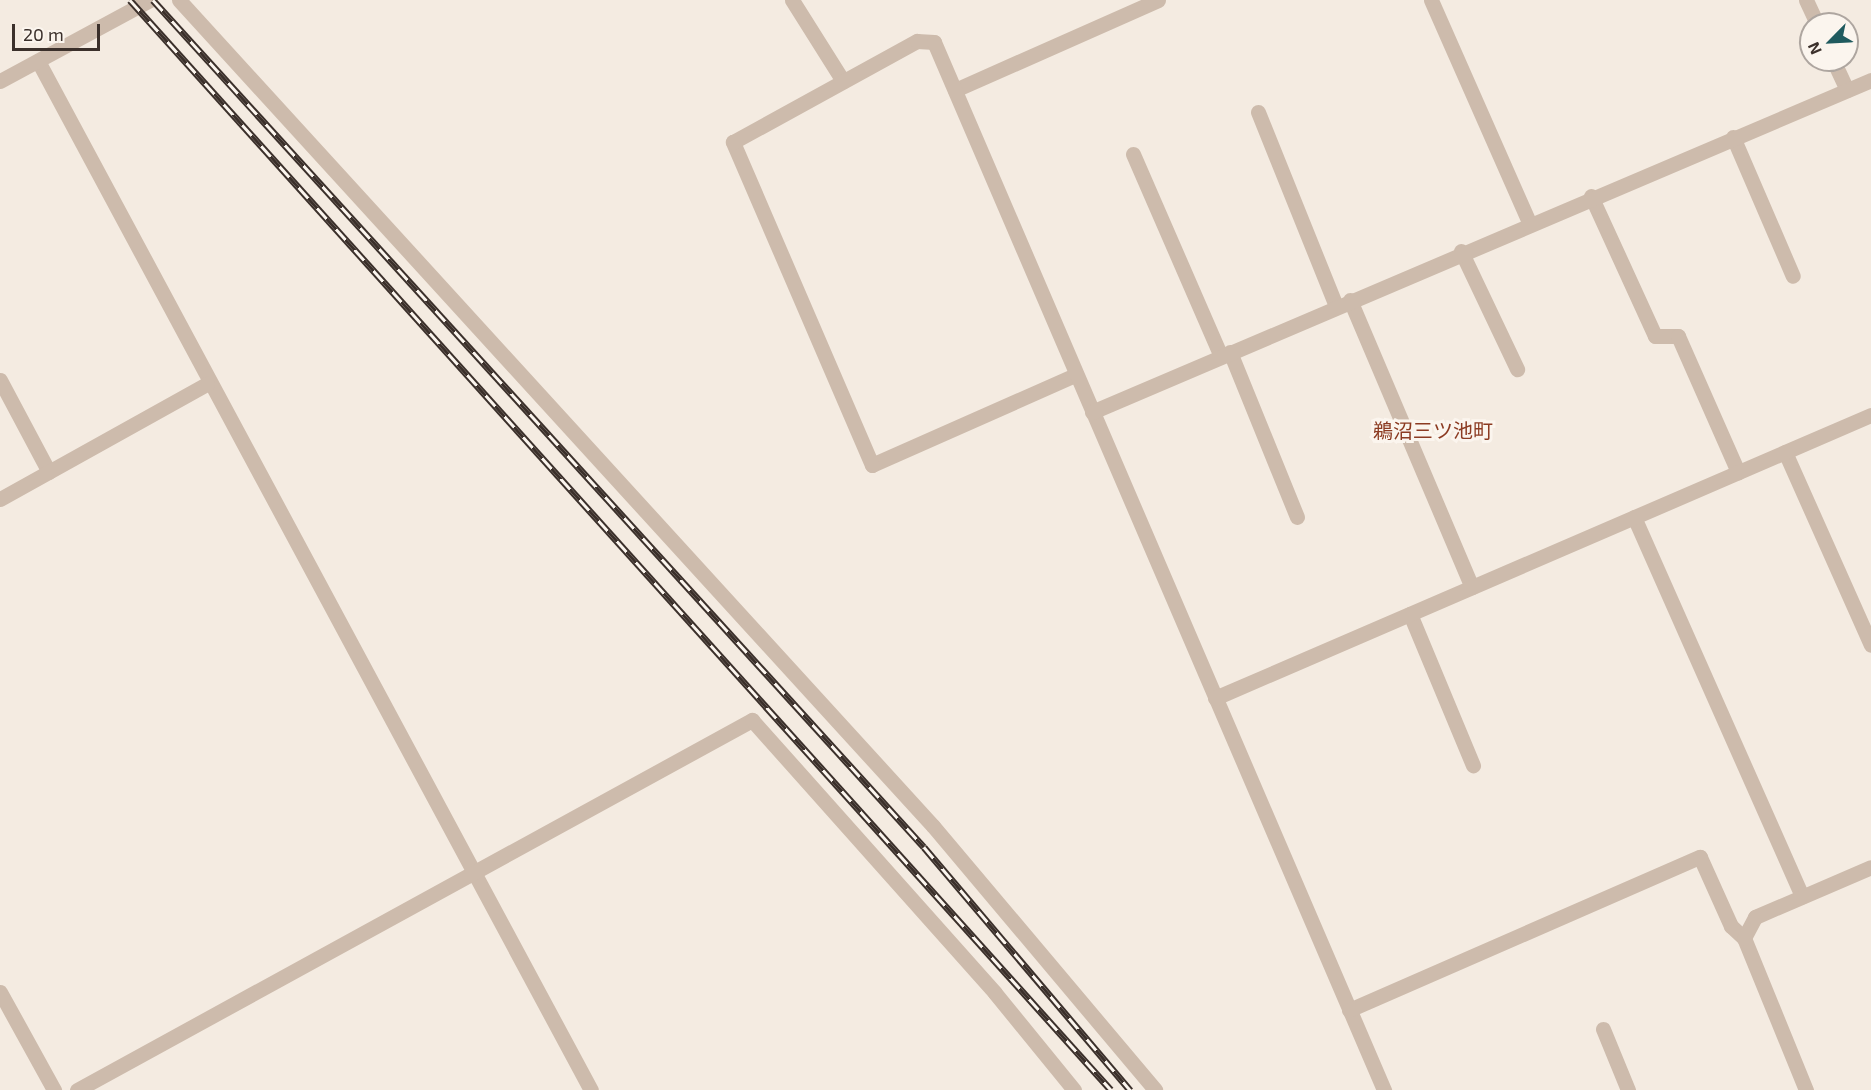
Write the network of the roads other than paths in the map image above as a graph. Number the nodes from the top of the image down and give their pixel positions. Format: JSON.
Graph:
{"nodes":[{"id":1,"x":150,"y":0,"type":"edge"},
{"id":2,"x":179,"y":0,"type":"edge"},
{"id":3,"x":792,"y":0,"type":"edge"},
{"id":4,"x":1158,"y":0,"type":"edge"},
{"id":5,"x":1431,"y":0,"type":"edge"},
{"id":6,"x":38,"y":61,"type":"junction"},
{"id":7,"x":1839,"y":72,"type":"edge"},
{"id":8,"x":1871,"y":80,"type":"edge"},
{"id":9,"x":0,"y":81,"type":"edge"},
{"id":10,"x":843,"y":81,"type":"junction"},
{"id":11,"x":955,"y":90,"type":"junction"},
{"id":12,"x":1847,"y":90,"type":"junction"},
{"id":13,"x":1258,"y":112,"type":"dead end"},
{"id":14,"x":1733,"y":137,"type":"junction"},
{"id":15,"x":1133,"y":154,"type":"dead end"},
{"id":16,"x":1591,"y":196,"type":"junction"},
{"id":17,"x":1529,"y":222,"type":"junction"},
{"id":18,"x":1461,"y":251,"type":"junction"},
{"id":19,"x":1793,"y":276,"type":"dead end"},
{"id":20,"x":1343,"y":303,"type":"junction"},
{"id":21,"x":1226,"y":354,"type":"junction"},
{"id":22,"x":1517,"y":369,"type":"dead end"},
{"id":23,"x":1076,"y":375,"type":"junction"},
{"id":24,"x":0,"y":380,"type":"edge"},
{"id":25,"x":207,"y":384,"type":"junction"},
{"id":26,"x":1092,"y":412,"type":"junction"},
{"id":27,"x":1871,"y":414,"type":"edge"},
{"id":28,"x":1785,"y":452,"type":"junction"},
{"id":29,"x":49,"y":472,"type":"junction"},
{"id":30,"x":1737,"y":472,"type":"junction"},
{"id":31,"x":0,"y":499,"type":"edge"},
{"id":32,"x":1298,"y":517,"type":"dead end"},
{"id":33,"x":1634,"y":517,"type":"junction"},
{"id":34,"x":1472,"y":587,"type":"junction"},
{"id":35,"x":1410,"y":614,"type":"junction"},
{"id":36,"x":1871,"y":645,"type":"edge"},
{"id":37,"x":1215,"y":698,"type":"junction"},
{"id":38,"x":1473,"y":765,"type":"dead end"},
{"id":39,"x":1871,"y":867,"type":"edge"},
{"id":40,"x":475,"y":874,"type":"junction"},
{"id":41,"x":1802,"y":896,"type":"junction"},
{"id":42,"x":1744,"y":938,"type":"junction"},
{"id":43,"x":0,"y":992,"type":"edge"},
{"id":44,"x":1349,"y":1010,"type":"junction"},
{"id":45,"x":1602,"y":1029,"type":"dead end"},
{"id":46,"x":54,"y":1090,"type":"edge"},
{"id":47,"x":77,"y":1090,"type":"edge"},
{"id":48,"x":591,"y":1090,"type":"edge"},
{"id":49,"x":1074,"y":1090,"type":"edge"},
{"id":50,"x":1155,"y":1090,"type":"edge"},
{"id":51,"x":1384,"y":1090,"type":"edge"},
{"id":52,"x":1628,"y":1090,"type":"edge"},
{"id":53,"x":1806,"y":1090,"type":"edge"}],
"edges":[{"from":1,"to":6,"type":"street"},
{"from":2,"to":50,"type":"street"},
{"from":3,"to":10,"type":"street"},
{"from":4,"to":11,"type":"street"},
{"from":5,"to":17,"type":"street"},
{"from":6,"to":9,"type":"street"},
{"from":6,"to":25,"type":"street"},
{"from":7,"to":12,"type":"street"},
{"from":8,"to":12,"type":"street"},
{"from":10,"to":11,"type":"street"},
{"from":10,"to":23,"type":"street"},
{"from":11,"to":23,"type":"street"},
{"from":12,"to":14,"type":"street"},
{"from":13,"to":20,"type":"street"},
{"from":14,"to":16,"type":"street"},
{"from":14,"to":19,"type":"street"},
{"from":15,"to":21,"type":"street"},
{"from":16,"to":17,"type":"street"},
{"from":16,"to":30,"type":"street"},
{"from":17,"to":18,"type":"street"},
{"from":18,"to":20,"type":"street"},
{"from":18,"to":22,"type":"street"},
{"from":20,"to":21,"type":"street"},
{"from":20,"to":34,"type":"street"},
{"from":21,"to":26,"type":"street"},
{"from":21,"to":32,"type":"street"},
{"from":23,"to":26,"type":"street"},
{"from":24,"to":29,"type":"street"},
{"from":25,"to":29,"type":"street"},
{"from":25,"to":40,"type":"street"},
{"from":26,"to":37,"type":"street"},
{"from":27,"to":28,"type":"street"},
{"from":28,"to":30,"type":"street"},
{"from":28,"to":36,"type":"street"},
{"from":29,"to":31,"type":"street"},
{"from":30,"to":33,"type":"street"},
{"from":33,"to":34,"type":"street"},
{"from":33,"to":41,"type":"street"},
{"from":34,"to":35,"type":"street"},
{"from":35,"to":37,"type":"street"},
{"from":35,"to":38,"type":"street"},
{"from":37,"to":44,"type":"street"},
{"from":39,"to":41,"type":"street"},
{"from":40,"to":47,"type":"street"},
{"from":40,"to":48,"type":"street"},
{"from":40,"to":49,"type":"street"},
{"from":41,"to":42,"type":"street"},
{"from":42,"to":44,"type":"street"},
{"from":42,"to":53,"type":"street"},
{"from":43,"to":46,"type":"street"},
{"from":44,"to":51,"type":"street"},
{"from":45,"to":52,"type":"street"}]}
